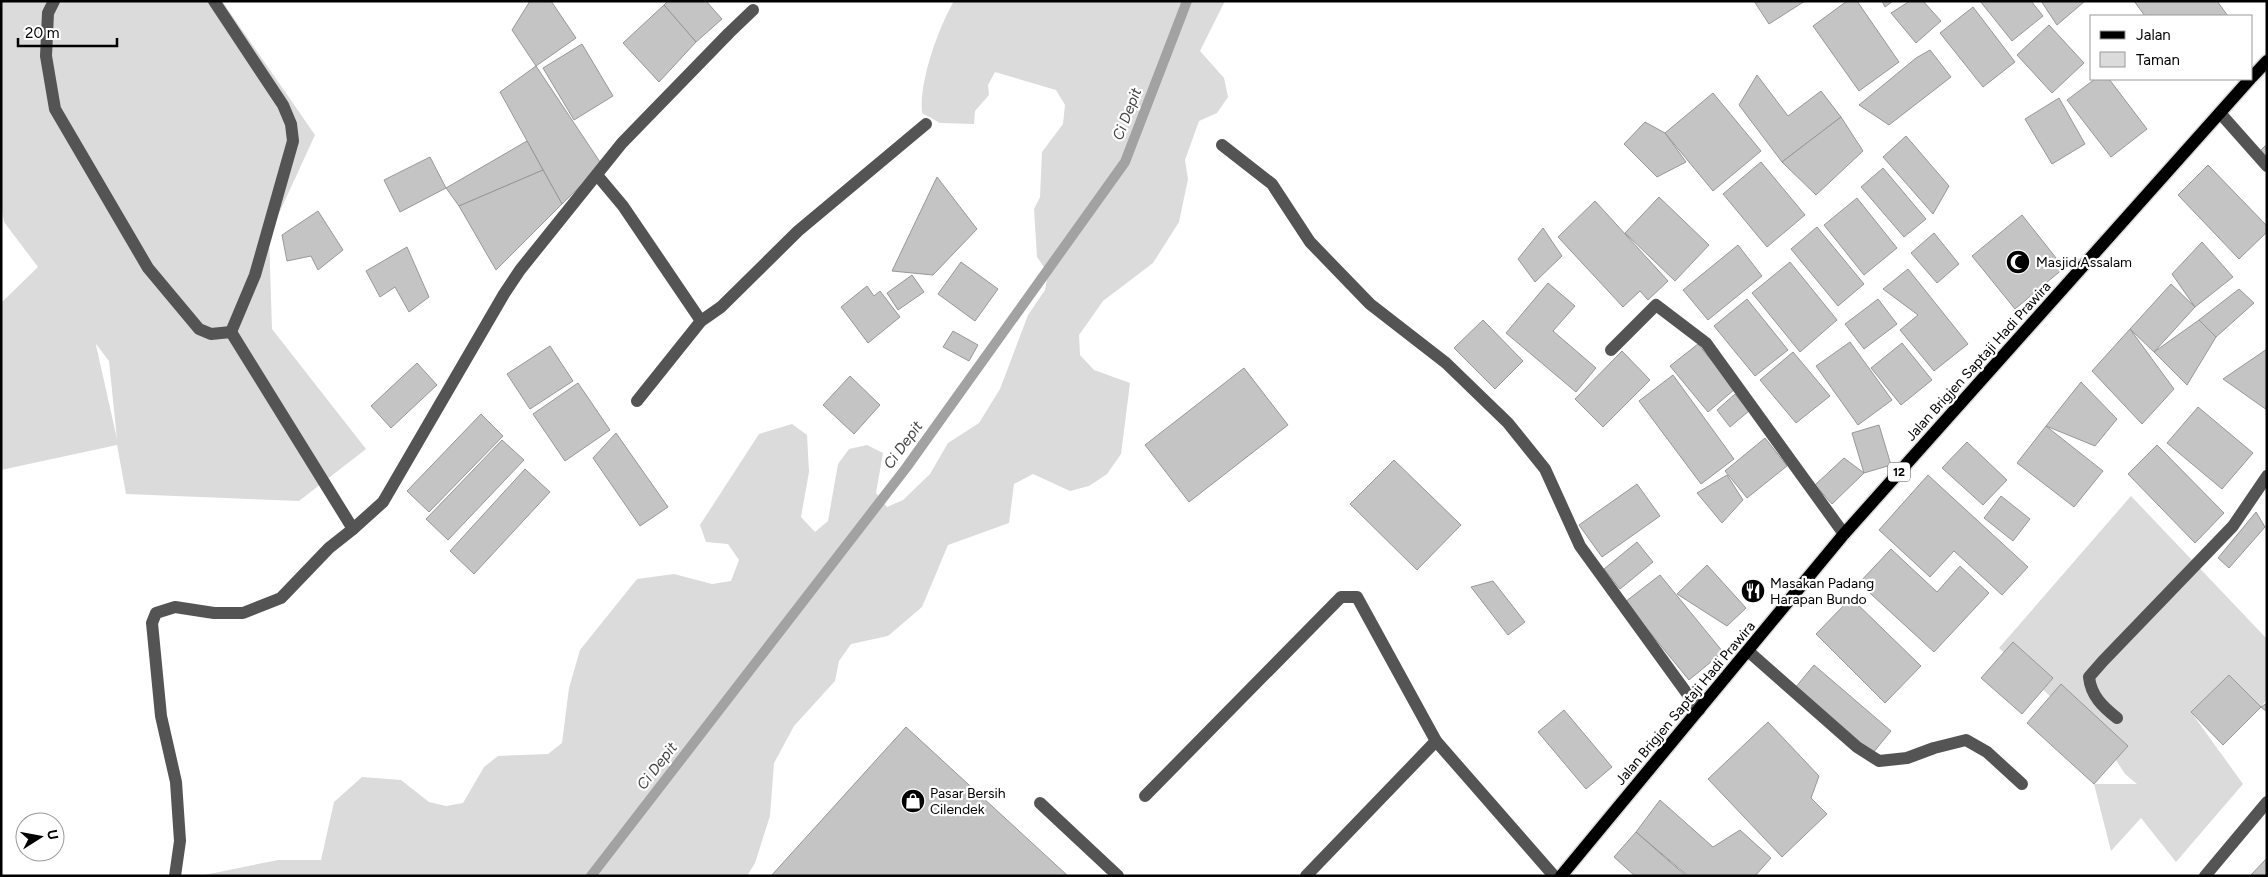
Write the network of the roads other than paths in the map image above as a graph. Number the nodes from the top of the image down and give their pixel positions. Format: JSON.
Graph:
{"nodes":[{"id":1,"x":54,"y":1,"type":"edge"},
{"id":2,"x":214,"y":1,"type":"edge"},
{"id":3,"x":753,"y":10,"type":"dead end"},
{"id":4,"x":2267,"y":61,"type":"edge"},
{"id":5,"x":2253,"y":76,"type":"edge"},
{"id":6,"x":2249,"y":80,"type":"edge"},
{"id":7,"x":2220,"y":113,"type":"junction"},
{"id":8,"x":926,"y":124,"type":"dead end"},
{"id":9,"x":1222,"y":145,"type":"dead end"},
{"id":10,"x":2267,"y":166,"type":"edge"},
{"id":11,"x":597,"y":175,"type":"junction"},
{"id":12,"x":701,"y":322,"type":"junction"},
{"id":13,"x":231,"y":332,"type":"junction"},
{"id":14,"x":1611,"y":350,"type":"dead end"},
{"id":15,"x":637,"y":401,"type":"dead end"},
{"id":16,"x":2267,"y":476,"type":"edge"},
{"id":17,"x":353,"y":529,"type":"junction"},
{"id":18,"x":1844,"y":534,"type":"junction"},
{"id":19,"x":1748,"y":651,"type":"junction"},
{"id":20,"x":1699,"y":710,"type":"junction"},
{"id":21,"x":2117,"y":718,"type":"dead end"},
{"id":22,"x":1436,"y":741,"type":"junction"},
{"id":23,"x":2022,"y":784,"type":"dead end"},
{"id":24,"x":1145,"y":796,"type":"dead end"},
{"id":25,"x":2267,"y":802,"type":"edge"},
{"id":26,"x":1040,"y":804,"type":"dead end"},
{"id":27,"x":174,"y":876,"type":"edge"},
{"id":28,"x":1118,"y":876,"type":"edge"},
{"id":29,"x":1306,"y":876,"type":"edge"},
{"id":30,"x":1554,"y":876,"type":"edge"},
{"id":31,"x":1561,"y":876,"type":"edge"},
{"id":32,"x":2205,"y":876,"type":"edge"}],
"edges":[{"from":1,"to":13,"type":"street"},
{"from":2,"to":13,"type":"street"},
{"from":3,"to":11,"type":"street"},
{"from":4,"to":5,"type":"main road","name":"Jalan Brigjen Saptaji Hadi Prawira","number":"12"},
{"from":6,"to":7,"type":"main road","name":"Jalan Brigjen Saptaji Hadi Prawira","number":"12"},
{"from":7,"to":10,"type":"street"},
{"from":7,"to":18,"type":"main road","name":"Jalan Brigjen Saptaji Hadi Prawira","number":"12"},
{"from":8,"to":12,"type":"street"},
{"from":9,"to":20,"type":"street"},
{"from":11,"to":12,"type":"street"},
{"from":11,"to":17,"type":"street"},
{"from":12,"to":15,"type":"street"},
{"from":13,"to":17,"type":"street"},
{"from":14,"to":18,"type":"street"},
{"from":16,"to":21,"type":"street"},
{"from":17,"to":27,"type":"street"},
{"from":18,"to":19,"type":"main road","name":"Jalan Brigjen Saptaji Hadi Prawira","number":"12"},
{"from":19,"to":20,"type":"main road","name":"Jalan Brigjen Saptaji Hadi Prawira","number":"12"},
{"from":19,"to":23,"type":"street"},
{"from":20,"to":31,"type":"main road","name":"Jalan Brigjen Saptaji Hadi Prawira","number":"12"},
{"from":22,"to":24,"type":"street"},
{"from":22,"to":29,"type":"street"},
{"from":22,"to":30,"type":"street"},
{"from":25,"to":32,"type":"street"},
{"from":26,"to":28,"type":"street"}]}
